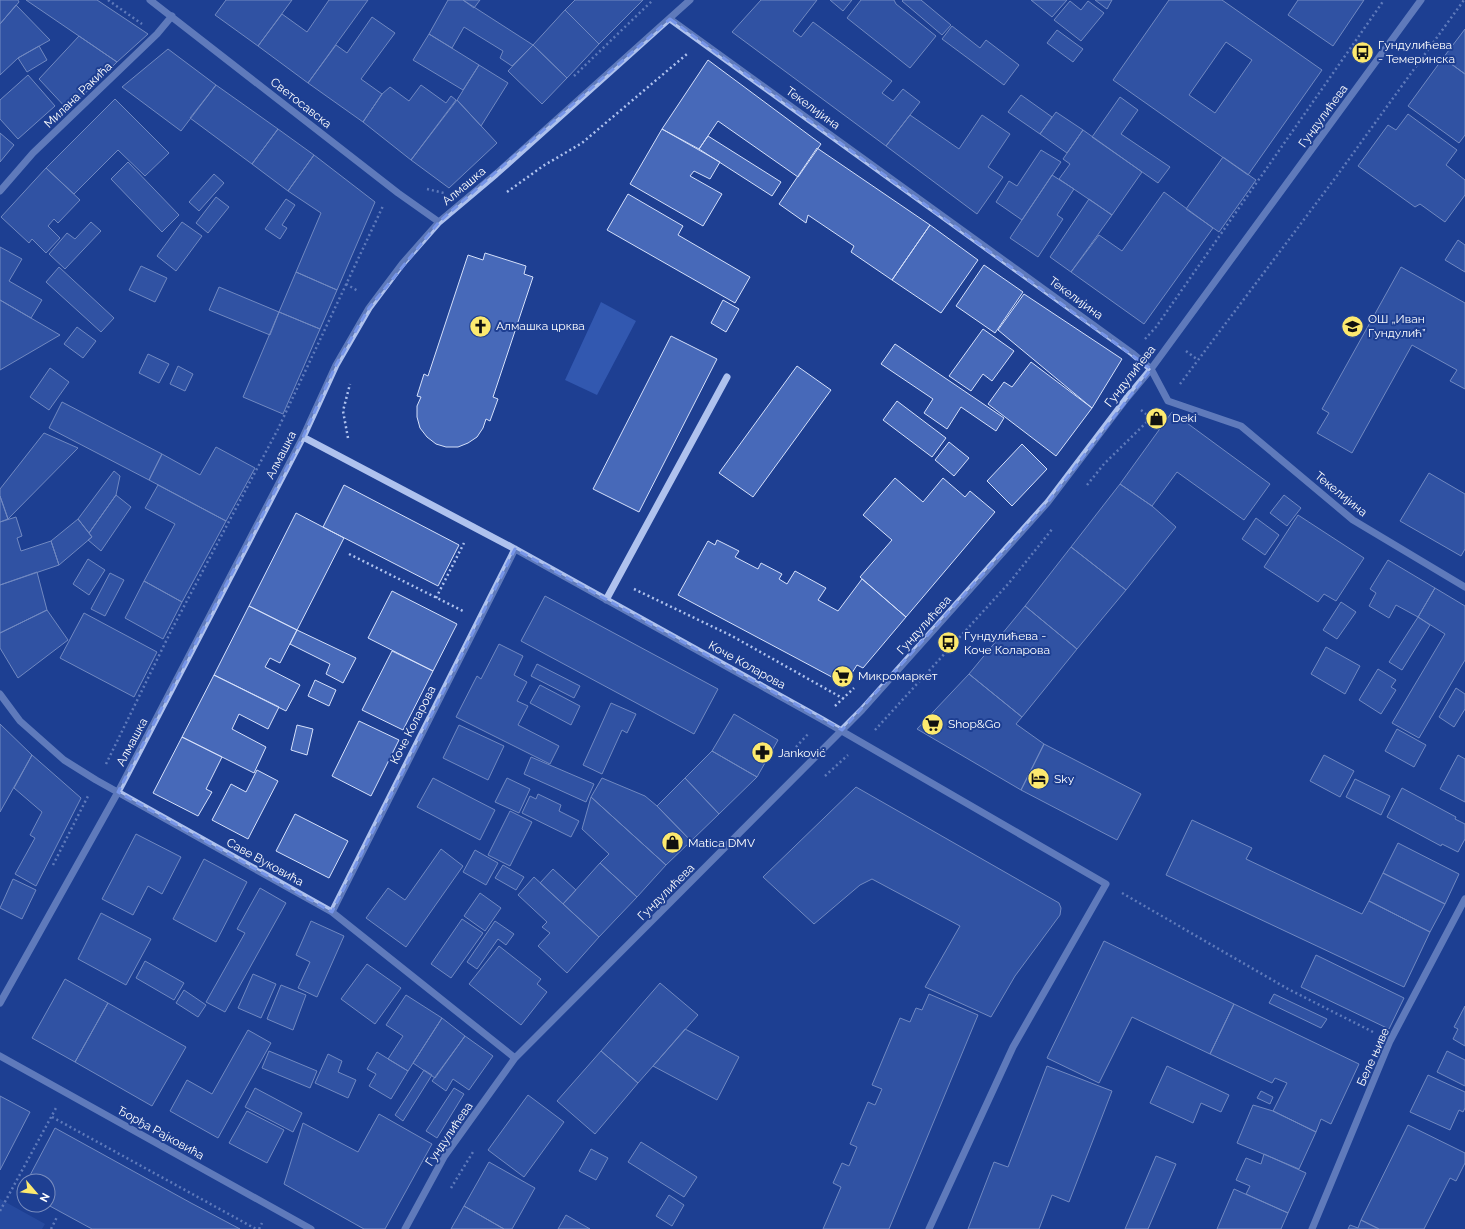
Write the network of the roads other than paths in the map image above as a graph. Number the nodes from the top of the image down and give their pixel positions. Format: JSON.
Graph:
{"nodes":[{"id":1,"x":150,"y":0,"type":"edge"},
{"id":2,"x":690,"y":0,"type":"edge"},
{"id":3,"x":1422,"y":0,"type":"edge"},
{"id":4,"x":172,"y":16,"type":"junction"},
{"id":5,"x":670,"y":19,"type":"junction"},
{"id":6,"x":0,"y":191,"type":"edge"},
{"id":7,"x":439,"y":222,"type":"junction"},
{"id":8,"x":1151,"y":369,"type":"junction"},
{"id":9,"x":726,"y":377,"type":"dead end"},
{"id":10,"x":303,"y":437,"type":"junction"},
{"id":11,"x":514,"y":549,"type":"junction"},
{"id":12,"x":1465,"y":587,"type":"edge"},
{"id":13,"x":606,"y":600,"type":"junction"},
{"id":14,"x":0,"y":694,"type":"edge"},
{"id":15,"x":842,"y":730,"type":"junction"},
{"id":16,"x":118,"y":792,"type":"junction"},
{"id":17,"x":1465,"y":899,"type":"edge"},
{"id":18,"x":332,"y":912,"type":"junction"},
{"id":19,"x":0,"y":1003,"type":"edge"},
{"id":20,"x":0,"y":1056,"type":"edge"},
{"id":21,"x":516,"y":1058,"type":"junction"},
{"id":22,"x":311,"y":1229,"type":"edge"},
{"id":23,"x":405,"y":1229,"type":"edge"},
{"id":24,"x":928,"y":1229,"type":"edge"},
{"id":25,"x":1312,"y":1229,"type":"edge"}],
"edges":[{"from":1,"to":4,"type":"street","name":"Светосавска"},
{"from":2,"to":5,"type":"street","name":"Алмашка"},
{"from":3,"to":8,"type":"street","name":"Гундулићева"},
{"from":4,"to":6,"type":"street","name":"Милана Ракића"},
{"from":4,"to":7,"type":"street","name":"Светосавска"},
{"from":5,"to":7,"type":"street","name":"Алмашка"},
{"from":5,"to":8,"type":"street","name":"Текелијина"},
{"from":7,"to":10,"type":"street","name":"Алмашка"},
{"from":8,"to":12,"type":"street","name":"Текелијина"},
{"from":8,"to":15,"type":"street","name":"Гундулићева"},
{"from":9,"to":13,"type":"street"},
{"from":10,"to":11,"type":"street","name":"Коче Коларова"},
{"from":10,"to":16,"type":"street","name":"Алмашка"},
{"from":11,"to":13,"type":"street","name":"Коче Коларова"},
{"from":11,"to":18,"type":"street","name":"Коче Коларова"},
{"from":13,"to":15,"type":"street","name":"Коче Коларова"},
{"from":14,"to":16,"type":"street","name":"Саве Вуковића"},
{"from":15,"to":21,"type":"street","name":"Гундулићева"},
{"from":15,"to":24,"type":"street","name":"Коче Коларова"},
{"from":16,"to":18,"type":"street","name":"Саве Вуковића"},
{"from":16,"to":19,"type":"street","name":"Алмашка"},
{"from":17,"to":25,"type":"street","name":"Беле њиве"},
{"from":18,"to":21,"type":"street","name":"Саве Вуковића"},
{"from":20,"to":22,"type":"street","name":"Ђорђа Рајковића"},
{"from":21,"to":23,"type":"street","name":"Гундулићева"}]}
